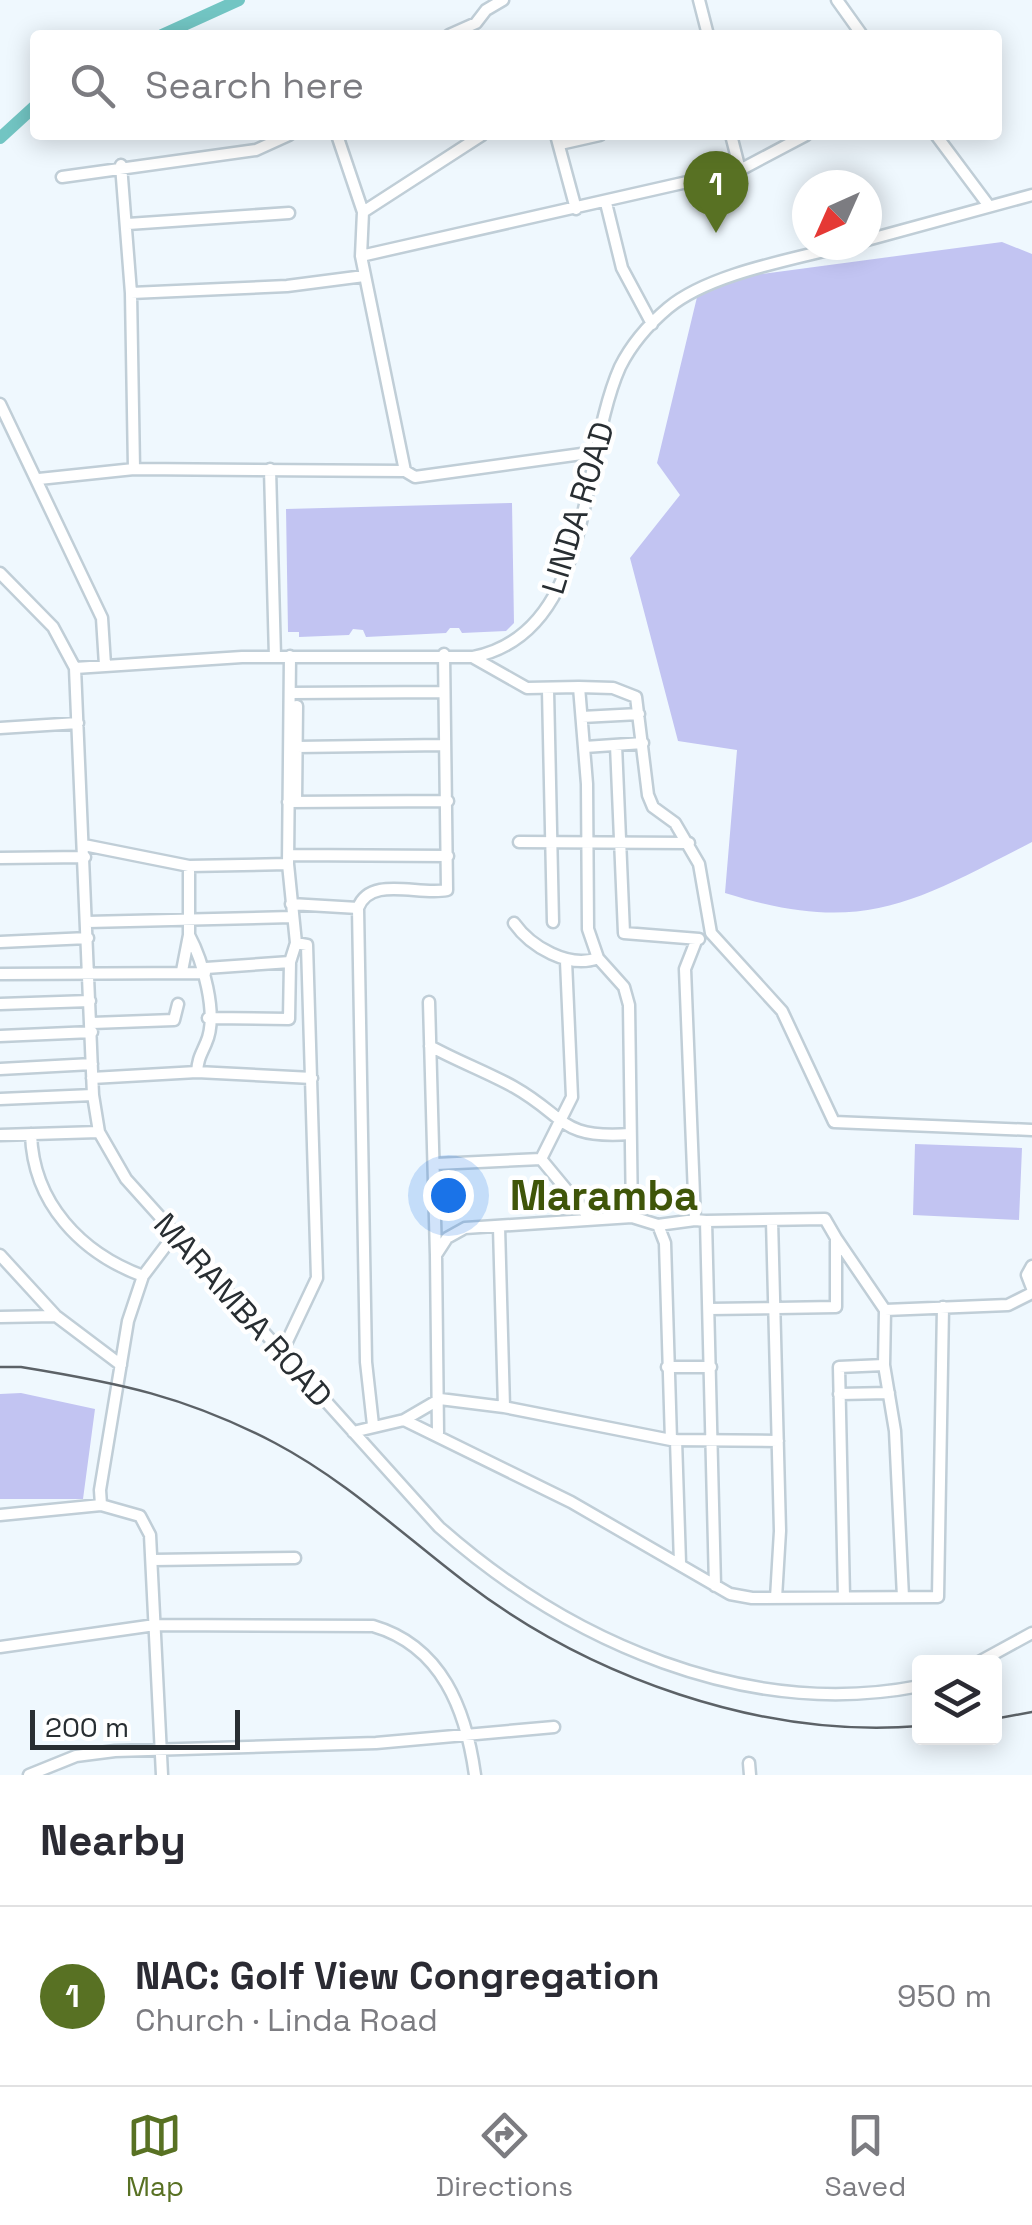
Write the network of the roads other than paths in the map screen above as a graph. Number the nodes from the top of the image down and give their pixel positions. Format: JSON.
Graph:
{"nodes":[{"id":1,"x":503,"y":0,"type":"edge"},
{"id":2,"x":699,"y":0,"type":"edge"},
{"id":3,"x":837,"y":0,"type":"edge"},
{"id":4,"x":478,"y":29,"type":"edge"},
{"id":5,"x":707,"y":30,"type":"edge"},
{"id":6,"x":858,"y":30,"type":"edge"},
{"id":7,"x":278,"y":140,"type":"edge"},
{"id":8,"x":340,"y":140,"type":"edge"},
{"id":9,"x":474,"y":140,"type":"edge"},
{"id":10,"x":558,"y":140,"type":"edge"},
{"id":11,"x":732,"y":140,"type":"edge"},
{"id":12,"x":797,"y":140,"type":"edge"},
{"id":13,"x":940,"y":140,"type":"edge"},
{"id":14,"x":122,"y":165,"type":"junction"},
{"id":15,"x":740,"y":170,"type":"junction"},
{"id":16,"x":62,"y":177,"type":"dead end"},
{"id":17,"x":1032,"y":194,"type":"edge"},
{"id":18,"x":606,"y":203,"type":"junction"},
{"id":19,"x":989,"y":206,"type":"junction"},
{"id":20,"x":576,"y":209,"type":"junction"},
{"id":21,"x":363,"y":212,"type":"junction"},
{"id":22,"x":289,"y":213,"type":"dead end"},
{"id":23,"x":128,"y":224,"type":"junction"},
{"id":24,"x":882,"y":236,"type":"edge"},
{"id":25,"x":361,"y":256,"type":"junction"},
{"id":26,"x":798,"y":260,"type":"edge"},
{"id":27,"x":364,"y":276,"type":"junction"},
{"id":28,"x":131,"y":293,"type":"junction"},
{"id":29,"x":652,"y":324,"type":"junction"},
{"id":30,"x":0,"y":404,"type":"edge"},
{"id":31,"x":596,"y":452,"type":"junction"},
{"id":32,"x":134,"y":469,"type":"junction"},
{"id":33,"x":270,"y":469,"type":"junction"},
{"id":34,"x":405,"y":471,"type":"junction"},
{"id":35,"x":38,"y":479,"type":"junction"},
{"id":36,"x":0,"y":573,"type":"edge"},
{"id":37,"x":444,"y":654,"type":"junction"},
{"id":38,"x":290,"y":656,"type":"junction"},
{"id":39,"x":274,"y":657,"type":"junction"},
{"id":40,"x":473,"y":657,"type":"junction"},
{"id":41,"x":105,"y":665,"type":"junction"},
{"id":42,"x":75,"y":668,"type":"junction"},
{"id":43,"x":579,"y":686,"type":"junction"},
{"id":44,"x":548,"y":690,"type":"junction"},
{"id":45,"x":444,"y":692,"type":"junction"},
{"id":46,"x":290,"y":693,"type":"junction"},
{"id":47,"x":297,"y":706,"type":"dead end"},
{"id":48,"x":639,"y":714,"type":"junction"},
{"id":49,"x":582,"y":716,"type":"junction"},
{"id":50,"x":78,"y":723,"type":"junction"},
{"id":51,"x":0,"y":728,"type":"edge"},
{"id":52,"x":644,"y":743,"type":"junction"},
{"id":53,"x":443,"y":745,"type":"junction"},
{"id":54,"x":616,"y":745,"type":"junction"},
{"id":55,"x":296,"y":747,"type":"junction"},
{"id":56,"x":585,"y":747,"type":"junction"},
{"id":57,"x":448,"y":801,"type":"junction"},
{"id":58,"x":292,"y":802,"type":"junction"},
{"id":59,"x":619,"y":841,"type":"junction"},
{"id":60,"x":519,"y":842,"type":"dead end"},
{"id":61,"x":554,"y":842,"type":"junction"},
{"id":62,"x":586,"y":842,"type":"junction"},
{"id":63,"x":689,"y":843,"type":"junction"},
{"id":64,"x":84,"y":851,"type":"junction"},
{"id":65,"x":448,"y":856,"type":"junction"},
{"id":66,"x":0,"y":858,"type":"edge"},
{"id":67,"x":288,"y":859,"type":"junction"},
{"id":68,"x":189,"y":866,"type":"junction"},
{"id":69,"x":290,"y":904,"type":"junction"},
{"id":70,"x":358,"y":908,"type":"junction"},
{"id":71,"x":188,"y":917,"type":"junction"},
{"id":72,"x":292,"y":917,"type":"junction"},
{"id":73,"x":87,"y":922,"type":"junction"},
{"id":74,"x":554,"y":922,"type":"dead end"},
{"id":75,"x":514,"y":924,"type":"dead end"},
{"id":76,"x":710,"y":933,"type":"junction"},
{"id":77,"x":189,"y":935,"type":"junction"},
{"id":78,"x":88,"y":938,"type":"junction"},
{"id":79,"x":696,"y":941,"type":"junction"},
{"id":80,"x":0,"y":942,"type":"edge"},
{"id":81,"x":296,"y":943,"type":"junction"},
{"id":82,"x":598,"y":958,"type":"junction"},
{"id":83,"x":566,"y":961,"type":"junction"},
{"id":84,"x":290,"y":962,"type":"junction"},
{"id":85,"x":89,"y":970,"type":"junction"},
{"id":86,"x":206,"y":970,"type":"junction"},
{"id":87,"x":182,"y":971,"type":"junction"},
{"id":88,"x":0,"y":974,"type":"edge"},
{"id":89,"x":90,"y":1002,"type":"junction"},
{"id":90,"x":429,"y":1002,"type":"dead end"},
{"id":91,"x":0,"y":1004,"type":"edge"},
{"id":92,"x":178,"y":1004,"type":"dead end"},
{"id":93,"x":208,"y":1018,"type":"junction"},
{"id":94,"x":92,"y":1028,"type":"junction"},
{"id":95,"x":0,"y":1036,"type":"edge"},
{"id":96,"x":430,"y":1046,"type":"junction"},
{"id":97,"x":92,"y":1064,"type":"junction"},
{"id":98,"x":0,"y":1068,"type":"edge"},
{"id":99,"x":197,"y":1072,"type":"junction"},
{"id":100,"x":92,"y":1078,"type":"junction"},
{"id":101,"x":312,"y":1078,"type":"junction"},
{"id":102,"x":92,"y":1095,"type":"junction"},
{"id":103,"x":0,"y":1098,"type":"edge"},
{"id":104,"x":560,"y":1124,"type":"junction"},
{"id":105,"x":1032,"y":1130,"type":"edge"},
{"id":106,"x":99,"y":1132,"type":"junction"},
{"id":107,"x":31,"y":1134,"type":"junction"},
{"id":108,"x":630,"y":1134,"type":"junction"},
{"id":109,"x":0,"y":1135,"type":"edge"},
{"id":110,"x":541,"y":1160,"type":"junction"},
{"id":111,"x":436,"y":1164,"type":"junction"},
{"id":112,"x":589,"y":1217,"type":"junction"},
{"id":113,"x":632,"y":1217,"type":"junction"},
{"id":114,"x":772,"y":1220,"type":"junction"},
{"id":115,"x":701,"y":1221,"type":"junction"},
{"id":116,"x":658,"y":1224,"type":"junction"},
{"id":117,"x":499,"y":1227,"type":"junction"},
{"id":118,"x":174,"y":1235,"type":"junction"},
{"id":119,"x":836,"y":1238,"type":"junction"},
{"id":120,"x":0,"y":1255,"type":"edge"},
{"id":121,"x":436,"y":1255,"type":"junction"},
{"id":122,"x":1032,"y":1266,"type":"edge"},
{"id":123,"x":143,"y":1276,"type":"junction"},
{"id":124,"x":1032,"y":1290,"type":"edge"},
{"id":125,"x":776,"y":1306,"type":"junction"},
{"id":126,"x":943,"y":1306,"type":"junction"},
{"id":127,"x":709,"y":1309,"type":"junction"},
{"id":128,"x":885,"y":1310,"type":"junction"},
{"id":129,"x":0,"y":1316,"type":"edge"},
{"id":130,"x":56,"y":1316,"type":"junction"},
{"id":131,"x":282,"y":1352,"type":"junction"},
{"id":132,"x":884,"y":1364,"type":"junction"},
{"id":133,"x":121,"y":1365,"type":"junction"},
{"id":134,"x":667,"y":1367,"type":"junction"},
{"id":135,"x":711,"y":1367,"type":"junction"},
{"id":136,"x":889,"y":1393,"type":"junction"},
{"id":137,"x":838,"y":1394,"type":"junction"},
{"id":138,"x":440,"y":1399,"type":"junction"},
{"id":139,"x":504,"y":1407,"type":"junction"},
{"id":140,"x":404,"y":1420,"type":"junction"},
{"id":141,"x":373,"y":1425,"type":"junction"},
{"id":142,"x":353,"y":1432,"type":"junction"},
{"id":143,"x":438,"y":1433,"type":"junction"},
{"id":144,"x":673,"y":1440,"type":"junction"},
{"id":145,"x":778,"y":1441,"type":"junction"},
{"id":146,"x":712,"y":1444,"type":"junction"},
{"id":147,"x":100,"y":1504,"type":"junction"},
{"id":148,"x":0,"y":1515,"type":"edge"},
{"id":149,"x":295,"y":1558,"type":"dead end"},
{"id":150,"x":153,"y":1560,"type":"junction"},
{"id":151,"x":680,"y":1563,"type":"junction"},
{"id":152,"x":715,"y":1586,"type":"junction"},
{"id":153,"x":844,"y":1597,"type":"junction"},
{"id":154,"x":903,"y":1597,"type":"junction"},
{"id":155,"x":776,"y":1598,"type":"junction"},
{"id":156,"x":155,"y":1625,"type":"junction"},
{"id":157,"x":1032,"y":1633,"type":"edge"},
{"id":158,"x":0,"y":1647,"type":"edge"},
{"id":159,"x":992,"y":1655,"type":"edge"},
{"id":160,"x":912,"y":1688,"type":"edge"},
{"id":161,"x":554,"y":1727,"type":"dead end"},
{"id":162,"x":470,"y":1735,"type":"junction"},
{"id":163,"x":162,"y":1750,"type":"junction"},
{"id":164,"x":29,"y":1775,"type":"edge"},
{"id":165,"x":162,"y":1775,"type":"edge"},
{"id":166,"x":475,"y":1775,"type":"edge"}],
"edges":[{"from":1,"to":4,"type":"street"},
{"from":2,"to":5,"type":"street"},
{"from":3,"to":6,"type":"street"},
{"from":7,"to":14,"type":"street"},
{"from":8,"to":21,"type":"street"},
{"from":9,"to":21,"type":"street"},
{"from":10,"to":20,"type":"street"},
{"from":11,"to":15,"type":"street"},
{"from":12,"to":15,"type":"street"},
{"from":13,"to":19,"type":"street"},
{"from":14,"to":16,"type":"street"},
{"from":14,"to":23,"type":"street"},
{"from":15,"to":18,"type":"street"},
{"from":17,"to":19,"type":"street"},
{"from":18,"to":20,"type":"street"},
{"from":18,"to":29,"type":"street"},
{"from":19,"to":24,"type":"street"},
{"from":20,"to":25,"type":"street"},
{"from":21,"to":25,"type":"street"},
{"from":22,"to":23,"type":"street"},
{"from":23,"to":28,"type":"street"},
{"from":25,"to":27,"type":"street"},
{"from":26,"to":29,"type":"street","name":"LINDA ROAD"},
{"from":27,"to":28,"type":"street"},
{"from":27,"to":34,"type":"street"},
{"from":28,"to":32,"type":"street"},
{"from":29,"to":31,"type":"street","name":"LINDA ROAD"},
{"from":30,"to":35,"type":"street"},
{"from":31,"to":34,"type":"street"},
{"from":31,"to":40,"type":"street","name":"LINDA ROAD"},
{"from":32,"to":33,"type":"street"},
{"from":32,"to":35,"type":"street"},
{"from":33,"to":34,"type":"street"},
{"from":33,"to":39,"type":"street"},
{"from":35,"to":41,"type":"street"},
{"from":36,"to":42,"type":"street","name":"MARAMBA ROAD"},
{"from":37,"to":38,"type":"street","name":"LINDA ROAD"},
{"from":37,"to":40,"type":"street","name":"LINDA ROAD"},
{"from":37,"to":45,"type":"street"},
{"from":38,"to":39,"type":"street","name":"LINDA ROAD"},
{"from":38,"to":46,"type":"street"},
{"from":39,"to":41,"type":"street","name":"LINDA ROAD"},
{"from":40,"to":44,"type":"street"},
{"from":41,"to":42,"type":"street","name":"LINDA ROAD"},
{"from":42,"to":50,"type":"street","name":"MARAMBA ROAD"},
{"from":43,"to":44,"type":"street"},
{"from":43,"to":48,"type":"street"},
{"from":43,"to":49,"type":"street"},
{"from":44,"to":61,"type":"street"},
{"from":45,"to":46,"type":"street"},
{"from":45,"to":53,"type":"street"},
{"from":46,"to":58,"type":"street"},
{"from":47,"to":55,"type":"street"},
{"from":48,"to":49,"type":"street"},
{"from":48,"to":52,"type":"street"},
{"from":49,"to":56,"type":"street"},
{"from":50,"to":51,"type":"street"},
{"from":50,"to":64,"type":"street","name":"MARAMBA ROAD"},
{"from":52,"to":54,"type":"street"},
{"from":52,"to":63,"type":"street"},
{"from":53,"to":55,"type":"street"},
{"from":53,"to":57,"type":"street"},
{"from":54,"to":56,"type":"street"},
{"from":54,"to":59,"type":"street"},
{"from":55,"to":58,"type":"street"},
{"from":56,"to":62,"type":"street"},
{"from":57,"to":58,"type":"street"},
{"from":57,"to":65,"type":"street"},
{"from":58,"to":67,"type":"street"},
{"from":59,"to":62,"type":"street"},
{"from":59,"to":63,"type":"street"},
{"from":59,"to":79,"type":"street"},
{"from":60,"to":61,"type":"street"},
{"from":61,"to":62,"type":"street"},
{"from":61,"to":74,"type":"street"},
{"from":62,"to":82,"type":"street"},
{"from":63,"to":76,"type":"street"},
{"from":64,"to":66,"type":"street"},
{"from":64,"to":68,"type":"street"},
{"from":64,"to":73,"type":"street","name":"MARAMBA ROAD"},
{"from":65,"to":67,"type":"street"},
{"from":65,"to":70,"type":"street"},
{"from":67,"to":68,"type":"street"},
{"from":67,"to":69,"type":"street"},
{"from":68,"to":71,"type":"street"},
{"from":69,"to":70,"type":"street"},
{"from":69,"to":72,"type":"street"},
{"from":70,"to":141,"type":"street"},
{"from":71,"to":72,"type":"street"},
{"from":71,"to":73,"type":"street"},
{"from":71,"to":77,"type":"street"},
{"from":72,"to":81,"type":"street"},
{"from":73,"to":78,"type":"street","name":"MARAMBA ROAD"},
{"from":75,"to":83,"type":"street"},
{"from":76,"to":79,"type":"street"},
{"from":76,"to":105,"type":"street"},
{"from":77,"to":86,"type":"street"},
{"from":77,"to":87,"type":"street"},
{"from":78,"to":80,"type":"street"},
{"from":78,"to":85,"type":"street","name":"MARAMBA ROAD"},
{"from":79,"to":115,"type":"street"},
{"from":81,"to":84,"type":"street"},
{"from":81,"to":101,"type":"street"},
{"from":82,"to":83,"type":"street"},
{"from":82,"to":108,"type":"street"},
{"from":83,"to":104,"type":"street"},
{"from":84,"to":86,"type":"street"},
{"from":84,"to":93,"type":"street"},
{"from":85,"to":87,"type":"street"},
{"from":85,"to":88,"type":"street"},
{"from":85,"to":89,"type":"street","name":"MARAMBA ROAD"},
{"from":86,"to":87,"type":"street"},
{"from":86,"to":93,"type":"street"},
{"from":89,"to":91,"type":"street"},
{"from":89,"to":94,"type":"street","name":"MARAMBA ROAD"},
{"from":90,"to":96,"type":"street"},
{"from":92,"to":94,"type":"street"},
{"from":93,"to":99,"type":"street"},
{"from":94,"to":95,"type":"street"},
{"from":94,"to":97,"type":"street","name":"MARAMBA ROAD"},
{"from":96,"to":104,"type":"street"},
{"from":96,"to":111,"type":"street"},
{"from":97,"to":98,"type":"street"},
{"from":97,"to":100,"type":"street","name":"MARAMBA ROAD"},
{"from":99,"to":100,"type":"street"},
{"from":99,"to":101,"type":"street"},
{"from":100,"to":102,"type":"street","name":"MARAMBA ROAD"},
{"from":101,"to":131,"type":"street"},
{"from":102,"to":103,"type":"street"},
{"from":102,"to":106,"type":"street","name":"MARAMBA ROAD"},
{"from":104,"to":108,"type":"street"},
{"from":104,"to":110,"type":"street"},
{"from":106,"to":107,"type":"street"},
{"from":106,"to":118,"type":"street","name":"MARAMBA ROAD"},
{"from":107,"to":109,"type":"street"},
{"from":107,"to":123,"type":"street"},
{"from":108,"to":113,"type":"street"},
{"from":110,"to":111,"type":"street"},
{"from":110,"to":112,"type":"street"},
{"from":111,"to":121,"type":"street"},
{"from":112,"to":113,"type":"street"},
{"from":112,"to":117,"type":"street"},
{"from":113,"to":116,"type":"street"},
{"from":114,"to":115,"type":"street"},
{"from":114,"to":119,"type":"street"},
{"from":114,"to":125,"type":"street"},
{"from":115,"to":116,"type":"street"},
{"from":115,"to":127,"type":"street"},
{"from":116,"to":134,"type":"street"},
{"from":117,"to":121,"type":"street"},
{"from":117,"to":139,"type":"street"},
{"from":118,"to":123,"type":"street"},
{"from":118,"to":131,"type":"street","name":"MARAMBA ROAD"},
{"from":119,"to":125,"type":"street"},
{"from":119,"to":128,"type":"street"},
{"from":120,"to":130,"type":"street"},
{"from":121,"to":138,"type":"street"},
{"from":122,"to":124,"type":"street"},
{"from":123,"to":133,"type":"street"},
{"from":124,"to":126,"type":"street"},
{"from":125,"to":127,"type":"street"},
{"from":125,"to":145,"type":"street"},
{"from":126,"to":128,"type":"street"},
{"from":126,"to":154,"type":"street"},
{"from":127,"to":135,"type":"street"},
{"from":128,"to":132,"type":"street"},
{"from":129,"to":130,"type":"street"},
{"from":130,"to":133,"type":"street"},
{"from":131,"to":142,"type":"street","name":"MARAMBA ROAD"},
{"from":132,"to":136,"type":"street"},
{"from":132,"to":137,"type":"street"},
{"from":133,"to":147,"type":"street"},
{"from":134,"to":135,"type":"street"},
{"from":134,"to":144,"type":"street"},
{"from":135,"to":146,"type":"street"},
{"from":136,"to":137,"type":"street"},
{"from":136,"to":154,"type":"street"},
{"from":137,"to":153,"type":"street"},
{"from":138,"to":139,"type":"street"},
{"from":138,"to":140,"type":"street"},
{"from":138,"to":143,"type":"street"},
{"from":139,"to":144,"type":"street"},
{"from":140,"to":141,"type":"street"},
{"from":140,"to":143,"type":"street"},
{"from":141,"to":142,"type":"street"},
{"from":142,"to":160,"type":"street","name":"MARAMBA ROAD"},
{"from":143,"to":151,"type":"street"},
{"from":144,"to":146,"type":"street"},
{"from":144,"to":151,"type":"street"},
{"from":145,"to":146,"type":"street"},
{"from":145,"to":155,"type":"street"},
{"from":146,"to":152,"type":"street"},
{"from":147,"to":148,"type":"street"},
{"from":147,"to":150,"type":"street"},
{"from":149,"to":150,"type":"street"},
{"from":150,"to":156,"type":"street"},
{"from":151,"to":152,"type":"street"},
{"from":152,"to":155,"type":"street"},
{"from":153,"to":154,"type":"street"},
{"from":153,"to":155,"type":"street"},
{"from":156,"to":158,"type":"street"},
{"from":156,"to":162,"type":"street"},
{"from":156,"to":163,"type":"street"},
{"from":157,"to":159,"type":"street"},
{"from":161,"to":162,"type":"street"},
{"from":162,"to":163,"type":"street"},
{"from":162,"to":166,"type":"street"},
{"from":163,"to":164,"type":"street"},
{"from":163,"to":165,"type":"street"}]}
